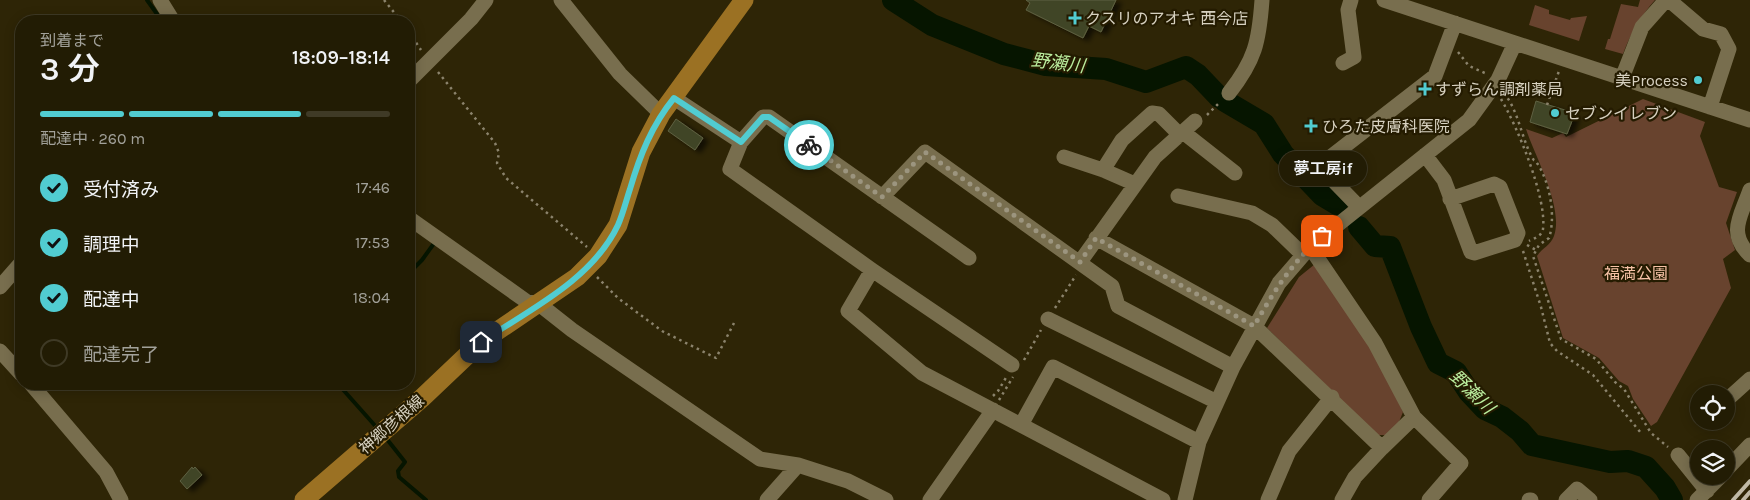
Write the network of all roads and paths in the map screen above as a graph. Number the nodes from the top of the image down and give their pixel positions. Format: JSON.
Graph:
{"nodes":[{"id":1,"x":160,"y":0,"type":"edge"},
{"id":2,"x":384,"y":0,"type":"edge"},
{"id":3,"x":486,"y":0,"type":"edge"},
{"id":4,"x":561,"y":0,"type":"edge"},
{"id":5,"x":744,"y":0,"type":"edge"},
{"id":6,"x":1262,"y":0,"type":"edge"},
{"id":7,"x":1351,"y":0,"type":"edge"},
{"id":8,"x":1384,"y":0,"type":"edge"},
{"id":9,"x":1668,"y":0,"type":"edge"},
{"id":10,"x":169,"y":15,"type":"edge"},
{"id":11,"x":396,"y":15,"type":"edge"},
{"id":12,"x":1455,"y":23,"type":"junction"},
{"id":13,"x":415,"y":41,"type":"edge"},
{"id":14,"x":1515,"y":43,"type":"junction"},
{"id":15,"x":1460,"y":45,"type":"dead end"},
{"id":16,"x":428,"y":60,"type":"junction"},
{"id":17,"x":1343,"y":63,"type":"dead end"},
{"id":18,"x":1557,"y":65,"type":"junction"},
{"id":19,"x":415,"y":74,"type":"edge"},
{"id":20,"x":1617,"y":81,"type":"junction"},
{"id":21,"x":1501,"y":84,"type":"junction"},
{"id":22,"x":1229,"y":93,"type":"joint"},
{"id":23,"x":674,"y":98,"type":"junction"},
{"id":24,"x":1500,"y":98,"type":"dead end"},
{"id":25,"x":1547,"y":105,"type":"dead end"},
{"id":26,"x":1710,"y":107,"type":"junction"},
{"id":27,"x":661,"y":114,"type":"junction"},
{"id":28,"x":1750,"y":120,"type":"edge"},
{"id":29,"x":1196,"y":121,"type":"joint"},
{"id":30,"x":1182,"y":133,"type":"junction"},
{"id":31,"x":741,"y":142,"type":"junction"},
{"id":32,"x":1424,"y":154,"type":"junction"},
{"id":33,"x":1064,"y":157,"type":"dead end"},
{"id":34,"x":1103,"y":170,"type":"junction"},
{"id":35,"x":1235,"y":173,"type":"dead end"},
{"id":36,"x":1135,"y":184,"type":"junction"},
{"id":37,"x":1178,"y":196,"type":"dead end"},
{"id":38,"x":882,"y":197,"type":"junction"},
{"id":39,"x":1749,"y":197,"type":"edge"},
{"id":40,"x":1450,"y":199,"type":"junction"},
{"id":41,"x":1358,"y":206,"type":"junction"},
{"id":42,"x":415,"y":222,"type":"edge"},
{"id":43,"x":1096,"y":238,"type":"junction"},
{"id":44,"x":1525,"y":243,"type":"junction"},
{"id":45,"x":1306,"y":250,"type":"junction"},
{"id":46,"x":1536,"y":250,"type":"junction"},
{"id":47,"x":1750,"y":255,"type":"edge"},
{"id":48,"x":969,"y":258,"type":"dead end"},
{"id":49,"x":593,"y":261,"type":"junction"},
{"id":50,"x":1081,"y":264,"type":"junction"},
{"id":51,"x":15,"y":270,"type":"edge"},
{"id":52,"x":872,"y":270,"type":"junction"},
{"id":53,"x":0,"y":288,"type":"edge"},
{"id":54,"x":539,"y":304,"type":"junction"},
{"id":55,"x":1048,"y":319,"type":"junction"},
{"id":56,"x":734,"y":323,"type":"dead end"},
{"id":57,"x":1254,"y":326,"type":"junction"},
{"id":58,"x":0,"y":351,"type":"edge"},
{"id":59,"x":1018,"y":365,"type":"junction"},
{"id":60,"x":15,"y":367,"type":"edge"},
{"id":61,"x":1233,"y":367,"type":"junction"},
{"id":62,"x":1750,"y":379,"type":"edge"},
{"id":63,"x":35,"y":390,"type":"edge"},
{"id":64,"x":1735,"y":392,"type":"edge"},
{"id":65,"x":1332,"y":398,"type":"junction"},
{"id":66,"x":1217,"y":402,"type":"junction"},
{"id":67,"x":989,"y":408,"type":"junction"},
{"id":68,"x":1414,"y":417,"type":"junction"},
{"id":69,"x":1021,"y":425,"type":"junction"},
{"id":70,"x":1641,"y":434,"type":"dead end"},
{"id":71,"x":1199,"y":442,"type":"junction"},
{"id":72,"x":1750,"y":445,"type":"edge"},
{"id":73,"x":1382,"y":448,"type":"junction"},
{"id":74,"x":1678,"y":455,"type":"joint"},
{"id":75,"x":1735,"y":461,"type":"edge"},
{"id":76,"x":798,"y":465,"type":"junction"},
{"id":77,"x":1712,"y":485,"type":"edge"},
{"id":78,"x":1702,"y":495,"type":"edge"},
{"id":79,"x":1430,"y":499,"type":"edge"},
{"id":80,"x":121,"y":500,"type":"edge"},
{"id":81,"x":304,"y":500,"type":"edge"},
{"id":82,"x":767,"y":500,"type":"edge"},
{"id":83,"x":886,"y":500,"type":"edge"},
{"id":84,"x":930,"y":500,"type":"edge"},
{"id":85,"x":1163,"y":500,"type":"edge"},
{"id":86,"x":1185,"y":500,"type":"edge"},
{"id":87,"x":1268,"y":500,"type":"edge"},
{"id":88,"x":1342,"y":500,"type":"edge"},
{"id":89,"x":1566,"y":500,"type":"edge"},
{"id":90,"x":1590,"y":500,"type":"edge"}],
"edges":[{"from":1,"to":10,"type":"street"},
{"from":2,"to":11,"type":"path"},
{"from":3,"to":16,"type":"street"},
{"from":4,"to":27,"type":"street"},
{"from":5,"to":23,"type":"main road","name":"神郷彦根線"},
{"from":6,"to":22,"type":"street"},
{"from":7,"to":17,"type":"street"},
{"from":8,"to":12,"type":"street"},
{"from":9,"to":20,"type":"street"},
{"from":9,"to":26,"type":"street"},
{"from":12,"to":14,"type":"street"},
{"from":12,"to":41,"type":"street"},
{"from":13,"to":16,"type":"path"},
{"from":14,"to":18,"type":"street"},
{"from":14,"to":21,"type":"street"},
{"from":15,"to":21,"type":"path"},
{"from":16,"to":19,"type":"street"},
{"from":16,"to":49,"type":"path"},
{"from":18,"to":20,"type":"street"},
{"from":18,"to":25,"type":"path"},
{"from":20,"to":26,"type":"street"},
{"from":21,"to":32,"type":"street"},
{"from":21,"to":46,"type":"path"},
{"from":22,"to":29,"type":"path"},
{"from":23,"to":27,"type":"main road","name":"神郷彦根線"},
{"from":23,"to":31,"type":"street"},
{"from":24,"to":44,"type":"path"},
{"from":26,"to":28,"type":"street"},
{"from":27,"to":49,"type":"main road","name":"神郷彦根線"},
{"from":29,"to":30,"type":"street"},
{"from":30,"to":34,"type":"street"},
{"from":30,"to":35,"type":"street"},
{"from":30,"to":36,"type":"street"},
{"from":31,"to":38,"type":"street"},
{"from":31,"to":52,"type":"street"},
{"from":32,"to":40,"type":"street"},
{"from":32,"to":41,"type":"street"},
{"from":33,"to":34,"type":"street"},
{"from":34,"to":36,"type":"street"},
{"from":36,"to":43,"type":"street"},
{"from":37,"to":45,"type":"street"},
{"from":38,"to":48,"type":"street"},
{"from":38,"to":50,"type":"street"},
{"from":39,"to":47,"type":"street"},
{"from":40,"to":40,"type":"street"},
{"from":41,"to":45,"type":"street"},
{"from":42,"to":54,"type":"street"},
{"from":43,"to":50,"type":"street"},
{"from":43,"to":57,"type":"street"},
{"from":44,"to":46,"type":"path"},
{"from":44,"to":70,"type":"path"},
{"from":45,"to":57,"type":"street"},
{"from":45,"to":68,"type":"street"},
{"from":46,"to":74,"type":"path"},
{"from":49,"to":54,"type":"main road","name":"神郷彦根線"},
{"from":49,"to":56,"type":"path"},
{"from":50,"to":55,"type":"path"},
{"from":50,"to":61,"type":"street"},
{"from":51,"to":53,"type":"street"},
{"from":52,"to":59,"type":"street"},
{"from":52,"to":67,"type":"street"},
{"from":54,"to":76,"type":"street"},
{"from":54,"to":81,"type":"main road","name":"神郷彦根線"},
{"from":55,"to":59,"type":"path"},
{"from":55,"to":66,"type":"street"},
{"from":57,"to":61,"type":"street"},
{"from":57,"to":65,"type":"street"},
{"from":58,"to":60,"type":"street"},
{"from":59,"to":67,"type":"path"},
{"from":59,"to":67,"type":"path"},
{"from":61,"to":66,"type":"street"},
{"from":62,"to":64,"type":"street"},
{"from":63,"to":80,"type":"street"},
{"from":65,"to":73,"type":"street"},
{"from":65,"to":87,"type":"street"},
{"from":66,"to":71,"type":"street"},
{"from":67,"to":69,"type":"street"},
{"from":67,"to":84,"type":"street"},
{"from":68,"to":73,"type":"street"},
{"from":68,"to":79,"type":"street"},
{"from":69,"to":71,"type":"street"},
{"from":69,"to":85,"type":"street"},
{"from":71,"to":86,"type":"street"},
{"from":72,"to":75,"type":"street"},
{"from":73,"to":88,"type":"street"},
{"from":74,"to":78,"type":"street"},
{"from":76,"to":82,"type":"street"},
{"from":76,"to":83,"type":"street"},
{"from":77,"to":78,"type":"street"},
{"from":89,"to":90,"type":"street"}]}
